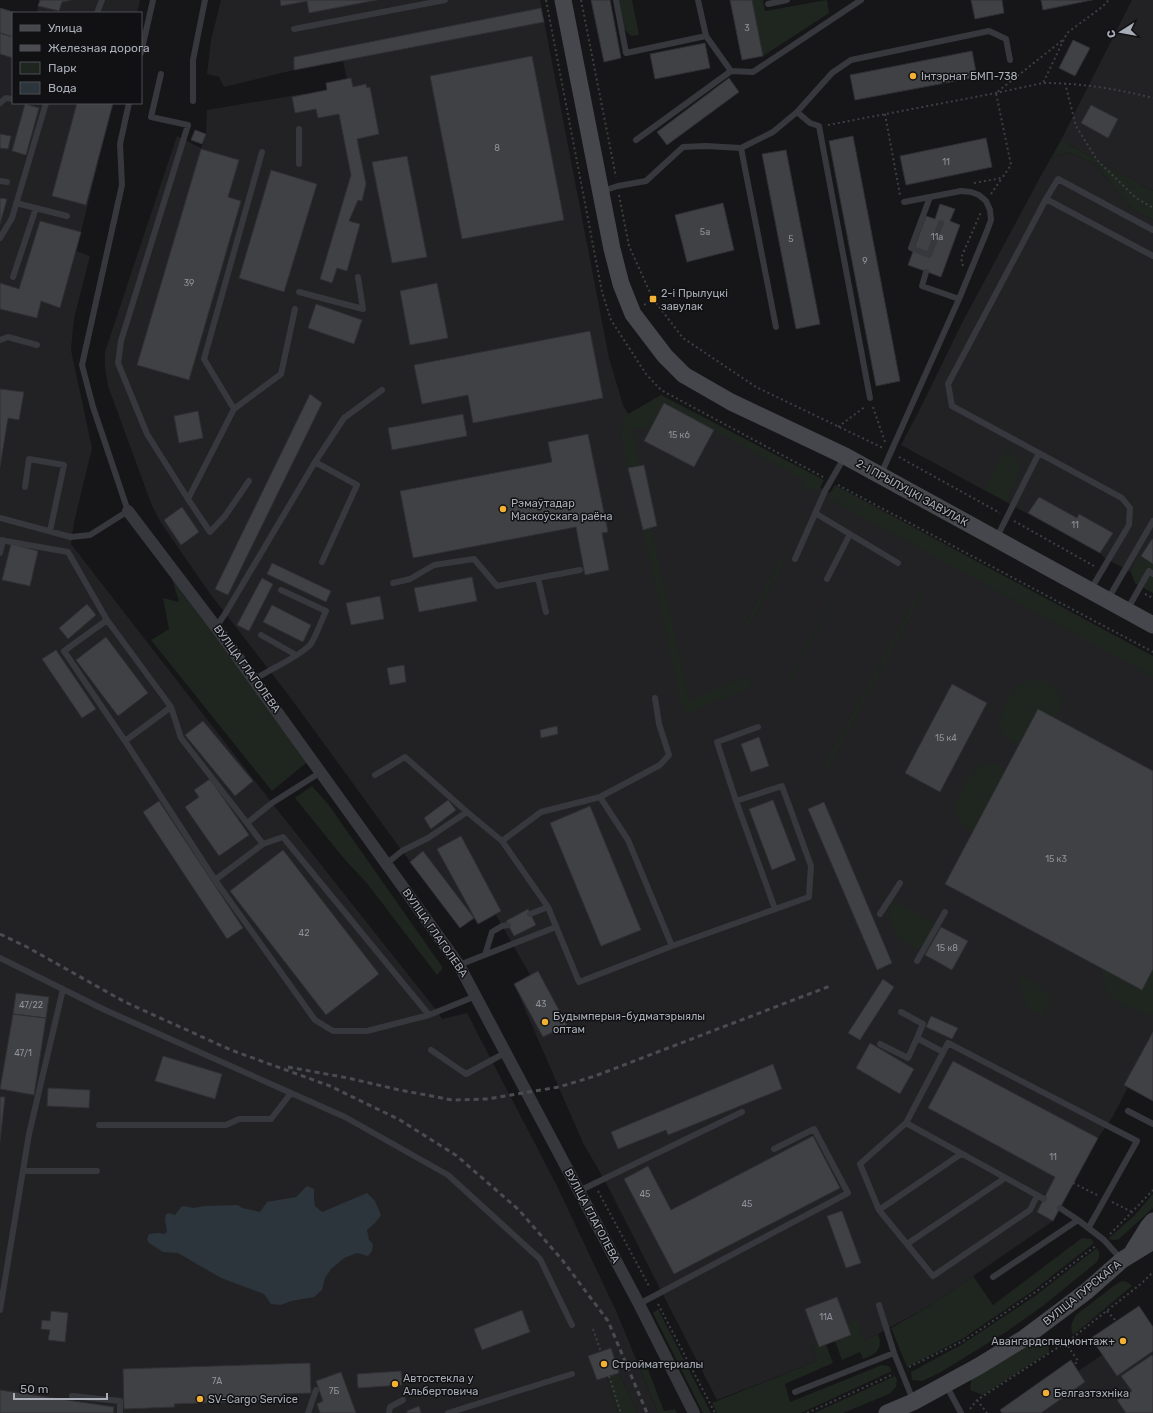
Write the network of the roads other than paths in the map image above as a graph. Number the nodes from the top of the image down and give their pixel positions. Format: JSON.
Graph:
{"nodes":[{"id":1,"x":102,"y":0,"type":"edge"},
{"id":2,"x":154,"y":0,"type":"edge"},
{"id":3,"x":206,"y":0,"type":"edge"},
{"id":4,"x":445,"y":0,"type":"edge"},
{"id":5,"x":563,"y":0,"type":"edge"},
{"id":6,"x":616,"y":0,"type":"edge"},
{"id":7,"x":698,"y":0,"type":"edge"},
{"id":8,"x":787,"y":0,"type":"edge"},
{"id":9,"x":862,"y":0,"type":"edge"},
{"id":10,"x":768,"y":4,"type":"dead end"},
{"id":11,"x":97,"y":12,"type":"edge"},
{"id":12,"x":294,"y":29,"type":"dead end"},
{"id":13,"x":706,"y":36,"type":"junction"},
{"id":14,"x":142,"y":49,"type":"edge"},
{"id":15,"x":1010,"y":60,"type":"dead end"},
{"id":16,"x":731,"y":71,"type":"junction"},
{"id":17,"x":161,"y":74,"type":"dead end"},
{"id":18,"x":12,"y":99,"type":"edge"},
{"id":19,"x":193,"y":101,"type":"dead end"},
{"id":20,"x":0,"y":103,"type":"edge"},
{"id":21,"x":46,"y":104,"type":"edge"},
{"id":22,"x":129,"y":104,"type":"edge"},
{"id":23,"x":797,"y":112,"type":"junction"},
{"id":24,"x":299,"y":129,"type":"dead end"},
{"id":25,"x":636,"y":140,"type":"dead end"},
{"id":26,"x":741,"y":148,"type":"junction"},
{"id":27,"x":262,"y":152,"type":"dead end"},
{"id":28,"x":299,"y":164,"type":"dead end"},
{"id":29,"x":600,"y":191,"type":"junction"},
{"id":30,"x":930,"y":197,"type":"junction"},
{"id":31,"x":902,"y":199,"type":"road end"},
{"id":32,"x":1046,"y":199,"type":"junction"},
{"id":33,"x":16,"y":203,"type":"junction"},
{"id":34,"x":36,"y":208,"type":"junction"},
{"id":35,"x":67,"y":216,"type":"dead end"},
{"id":36,"x":941,"y":224,"type":"dead end"},
{"id":37,"x":1153,"y":230,"type":"edge"},
{"id":38,"x":0,"y":238,"type":"edge"},
{"id":39,"x":1153,"y":256,"type":"edge"},
{"id":40,"x":926,"y":272,"type":"dead end"},
{"id":41,"x":13,"y":277,"type":"dead end"},
{"id":42,"x":358,"y":277,"type":"dead end"},
{"id":43,"x":299,"y":292,"type":"dead end"},
{"id":44,"x":959,"y":299,"type":"junction"},
{"id":45,"x":294,"y":309,"type":"dead end"},
{"id":46,"x":776,"y":327,"type":"dead end"},
{"id":47,"x":0,"y":340,"type":"edge"},
{"id":48,"x":37,"y":345,"type":"dead end"},
{"id":49,"x":382,"y":390,"type":"dead end"},
{"id":50,"x":870,"y":398,"type":"dead end"},
{"id":51,"x":234,"y":409,"type":"junction"},
{"id":52,"x":1039,"y":453,"type":"junction"},
{"id":53,"x":845,"y":456,"type":"junction"},
{"id":54,"x":314,"y":462,"type":"junction"},
{"id":55,"x":881,"y":476,"type":"junction"},
{"id":56,"x":249,"y":481,"type":"dead end"},
{"id":57,"x":25,"y":487,"type":"dead end"},
{"id":58,"x":188,"y":499,"type":"junction"},
{"id":59,"x":128,"y":511,"type":"junction"},
{"id":60,"x":815,"y":512,"type":"junction"},
{"id":61,"x":0,"y":518,"type":"edge"},
{"id":62,"x":1153,"y":521,"type":"edge"},
{"id":63,"x":50,"y":531,"type":"junction"},
{"id":64,"x":850,"y":534,"type":"junction"},
{"id":65,"x":996,"y":539,"type":"junction"},
{"id":66,"x":1,"y":540,"type":"edge"},
{"id":67,"x":0,"y":553,"type":"edge"},
{"id":68,"x":795,"y":559,"type":"dead end"},
{"id":69,"x":322,"y":562,"type":"dead end"},
{"id":70,"x":898,"y":563,"type":"dead end"},
{"id":71,"x":580,"y":570,"type":"dead end"},
{"id":72,"x":1153,"y":574,"type":"edge"},
{"id":73,"x":538,"y":578,"type":"junction"},
{"id":74,"x":827,"y":579,"type":"dead end"},
{"id":75,"x":393,"y":583,"type":"dead end"},
{"id":76,"x":280,"y":590,"type":"dead end"},
{"id":77,"x":1090,"y":590,"type":"junction"},
{"id":78,"x":1108,"y":600,"type":"junction"},
{"id":79,"x":1127,"y":611,"type":"junction"},
{"id":80,"x":546,"y":612,"type":"dead end"},
{"id":81,"x":107,"y":620,"type":"junction"},
{"id":82,"x":1153,"y":625,"type":"edge"},
{"id":83,"x":216,"y":627,"type":"junction"},
{"id":84,"x":261,"y":635,"type":"dead end"},
{"id":85,"x":296,"y":655,"type":"junction"},
{"id":86,"x":254,"y":680,"type":"junction"},
{"id":87,"x":655,"y":698,"type":"dead end"},
{"id":88,"x":171,"y":706,"type":"junction"},
{"id":89,"x":758,"y":727,"type":"dead end"},
{"id":90,"x":126,"y":741,"type":"junction"},
{"id":91,"x":321,"y":772,"type":"junction"},
{"id":92,"x":375,"y":775,"type":"dead end"},
{"id":93,"x":600,"y":797,"type":"junction"},
{"id":94,"x":736,"y":801,"type":"junction"},
{"id":95,"x":467,"y":812,"type":"junction"},
{"id":96,"x":247,"y":823,"type":"junction"},
{"id":97,"x":502,"y":841,"type":"junction"},
{"id":98,"x":263,"y":844,"type":"junction"},
{"id":99,"x":386,"y":864,"type":"junction"},
{"id":100,"x":215,"y":880,"type":"junction"},
{"id":101,"x":900,"y":883,"type":"dead end"},
{"id":102,"x":548,"y":907,"type":"junction"},
{"id":103,"x":775,"y":909,"type":"junction"},
{"id":104,"x":945,"y":912,"type":"dead end"},
{"id":105,"x":530,"y":914,"type":"dead end"},
{"id":106,"x":880,"y":914,"type":"dead end"},
{"id":107,"x":508,"y":925,"type":"dead end"},
{"id":108,"x":556,"y":926,"type":"junction"},
{"id":109,"x":672,"y":946,"type":"junction"},
{"id":110,"x":485,"y":955,"type":"junction"},
{"id":111,"x":0,"y":958,"type":"edge"},
{"id":112,"x":917,"y":961,"type":"dead end"},
{"id":113,"x":459,"y":966,"type":"junction"},
{"id":114,"x":63,"y":989,"type":"junction"},
{"id":115,"x":476,"y":996,"type":"junction"},
{"id":116,"x":901,"y":1012,"type":"dead end"},
{"id":117,"x":429,"y":1015,"type":"junction"},
{"id":118,"x":917,"y":1038,"type":"junction"},
{"id":119,"x":880,"y":1044,"type":"dead end"},
{"id":120,"x":431,"y":1050,"type":"dead end"},
{"id":121,"x":943,"y":1052,"type":"junction"},
{"id":122,"x":505,"y":1053,"type":"junction"},
{"id":123,"x":291,"y":1093,"type":"junction"},
{"id":124,"x":1128,"y":1110,"type":"dead end"},
{"id":125,"x":742,"y":1112,"type":"dead end"},
{"id":126,"x":906,"y":1123,"type":"junction"},
{"id":127,"x":1153,"y":1124,"type":"edge"},
{"id":128,"x":99,"y":1125,"type":"dead end"},
{"id":129,"x":774,"y":1149,"type":"dead end"},
{"id":130,"x":961,"y":1154,"type":"junction"},
{"id":131,"x":23,"y":1171,"type":"junction"},
{"id":132,"x":97,"y":1171,"type":"dead end"},
{"id":133,"x":1005,"y":1178,"type":"junction"},
{"id":134,"x":579,"y":1191,"type":"junction"},
{"id":135,"x":1037,"y":1196,"type":"junction"},
{"id":136,"x":1044,"y":1199,"type":"dead end"},
{"id":137,"x":1060,"y":1208,"type":"dead end"},
{"id":138,"x":878,"y":1210,"type":"junction"},
{"id":139,"x":1078,"y":1220,"type":"junction"},
{"id":140,"x":1153,"y":1222,"type":"edge"},
{"id":141,"x":1088,"y":1227,"type":"junction"},
{"id":142,"x":1153,"y":1241,"type":"edge"},
{"id":143,"x":906,"y":1244,"type":"junction"},
{"id":144,"x":1126,"y":1257,"type":"junction"},
{"id":145,"x":993,"y":1277,"type":"dead end"},
{"id":146,"x":639,"y":1304,"type":"junction"},
{"id":147,"x":879,"y":1305,"type":"dead end"},
{"id":148,"x":0,"y":1310,"type":"edge"},
{"id":149,"x":572,"y":1325,"type":"dead end"},
{"id":150,"x":894,"y":1353,"type":"junction"},
{"id":151,"x":572,"y":1374,"type":"dead end"},
{"id":152,"x":946,"y":1384,"type":"junction"},
{"id":153,"x":316,"y":1390,"type":"dead end"},
{"id":154,"x":794,"y":1392,"type":"dead end"},
{"id":155,"x":72,"y":1396,"type":"dead end"},
{"id":156,"x":403,"y":1400,"type":"dead end"},
{"id":157,"x":913,"y":1402,"type":"junction"},
{"id":158,"x":120,"y":1413,"type":"edge"},
{"id":159,"x":308,"y":1413,"type":"edge"},
{"id":160,"x":389,"y":1413,"type":"edge"},
{"id":161,"x":448,"y":1413,"type":"edge"},
{"id":162,"x":694,"y":1413,"type":"edge"},
{"id":163,"x":887,"y":1413,"type":"edge"},
{"id":164,"x":961,"y":1413,"type":"edge"}],
"edges":[{"from":1,"to":11,"type":"lane"},
{"from":2,"to":14,"type":"lane"},
{"from":3,"to":19,"type":"lane"},
{"from":4,"to":12,"type":"lane"},
{"from":5,"to":29,"type":"street","name":"2-І ПРЫЛУЦКІ ЗАВУЛАК"},
{"from":6,"to":13,"type":"lane"},
{"from":7,"to":13,"type":"lane"},
{"from":8,"to":10,"type":"lane"},
{"from":9,"to":16,"type":"lane"},
{"from":13,"to":16,"type":"lane"},
{"from":15,"to":23,"type":"lane"},
{"from":16,"to":25,"type":"lane"},
{"from":17,"to":58,"type":"lane"},
{"from":18,"to":20,"type":"lane"},
{"from":21,"to":33,"type":"lane"},
{"from":22,"to":59,"type":"lane"},
{"from":23,"to":26,"type":"lane"},
{"from":23,"to":50,"type":"lane"},
{"from":24,"to":28,"type":"lane"},
{"from":26,"to":29,"type":"lane"},
{"from":26,"to":46,"type":"lane"},
{"from":27,"to":51,"type":"lane"},
{"from":29,"to":53,"type":"street","name":"2-І ПРЫЛУЦКІ ЗАВУЛАК"},
{"from":30,"to":31,"type":"lane"},
{"from":30,"to":36,"type":"lane"},
{"from":30,"to":44,"type":"lane"},
{"from":32,"to":37,"type":"lane"},
{"from":32,"to":39,"type":"lane"},
{"from":32,"to":52,"type":"lane"},
{"from":33,"to":34,"type":"lane"},
{"from":33,"to":38,"type":"lane"},
{"from":34,"to":35,"type":"lane"},
{"from":34,"to":41,"type":"lane"},
{"from":40,"to":44,"type":"lane"},
{"from":42,"to":43,"type":"lane"},
{"from":44,"to":55,"type":"lane"},
{"from":45,"to":51,"type":"lane"},
{"from":47,"to":48,"type":"lane"},
{"from":49,"to":54,"type":"lane"},
{"from":51,"to":58,"type":"lane"},
{"from":52,"to":65,"type":"lane"},
{"from":52,"to":77,"type":"lane"},
{"from":53,"to":55,"type":"street","name":"2-І ПРЫЛУЦКІ ЗАВУЛАК"},
{"from":53,"to":60,"type":"lane"},
{"from":54,"to":69,"type":"lane"},
{"from":54,"to":83,"type":"lane"},
{"from":55,"to":65,"type":"street","name":"2-І ПРЫЛУЦКІ ЗАВУЛАК"},
{"from":56,"to":58,"type":"lane"},
{"from":57,"to":63,"type":"lane"},
{"from":59,"to":63,"type":"lane"},
{"from":59,"to":83,"type":"street","name":"ВУЛІЦА ГЛАГОЛЕВА"},
{"from":60,"to":64,"type":"lane"},
{"from":60,"to":68,"type":"lane"},
{"from":61,"to":63,"type":"lane"},
{"from":62,"to":78,"type":"lane"},
{"from":64,"to":70,"type":"lane"},
{"from":64,"to":74,"type":"lane"},
{"from":65,"to":77,"type":"street","name":"2-І ПРЫЛУЦКІ ЗАВУЛАК"},
{"from":66,"to":67,"type":"lane"},
{"from":66,"to":81,"type":"lane"},
{"from":71,"to":73,"type":"lane"},
{"from":72,"to":79,"type":"lane"},
{"from":73,"to":75,"type":"lane"},
{"from":73,"to":80,"type":"lane"},
{"from":76,"to":85,"type":"lane"},
{"from":77,"to":78,"type":"street","name":"2-І ПРЫЛУЦКІ ЗАВУЛАК"},
{"from":78,"to":79,"type":"street","name":"2-І ПРЫЛУЦКІ ЗАВУЛАК"},
{"from":79,"to":82,"type":"street","name":"2-І ПРЫЛУЦКІ ЗАВУЛАК"},
{"from":81,"to":88,"type":"lane"},
{"from":81,"to":90,"type":"lane"},
{"from":83,"to":86,"type":"street","name":"ВУЛІЦА ГЛАГОЛЕВА"},
{"from":84,"to":85,"type":"lane"},
{"from":85,"to":86,"type":"lane"},
{"from":86,"to":91,"type":"street","name":"ВУЛІЦА ГЛАГОЛЕВА"},
{"from":87,"to":93,"type":"lane"},
{"from":88,"to":90,"type":"lane"},
{"from":88,"to":96,"type":"lane"},
{"from":89,"to":94,"type":"lane"},
{"from":90,"to":100,"type":"lane"},
{"from":91,"to":96,"type":"lane"},
{"from":91,"to":99,"type":"street","name":"ВУЛІЦА ГЛАГОЛЕВА"},
{"from":92,"to":95,"type":"lane"},
{"from":93,"to":97,"type":"lane"},
{"from":93,"to":109,"type":"lane"},
{"from":94,"to":103,"type":"lane"},
{"from":94,"to":103,"type":"lane"},
{"from":95,"to":97,"type":"lane"},
{"from":95,"to":99,"type":"lane"},
{"from":96,"to":98,"type":"lane"},
{"from":97,"to":102,"type":"lane"},
{"from":98,"to":100,"type":"lane"},
{"from":98,"to":117,"type":"lane"},
{"from":99,"to":113,"type":"street","name":"ВУЛІЦА ГЛАГОЛЕВА"},
{"from":100,"to":117,"type":"lane"},
{"from":101,"to":106,"type":"lane"},
{"from":102,"to":105,"type":"lane"},
{"from":102,"to":108,"type":"lane"},
{"from":103,"to":109,"type":"lane"},
{"from":104,"to":112,"type":"lane"},
{"from":107,"to":110,"type":"lane"},
{"from":108,"to":109,"type":"lane"},
{"from":108,"to":110,"type":"lane"},
{"from":110,"to":113,"type":"lane"},
{"from":111,"to":114,"type":"lane"},
{"from":113,"to":115,"type":"street","name":"ВУЛІЦА ГЛАГОЛЕВА"},
{"from":114,"to":123,"type":"lane"},
{"from":114,"to":131,"type":"lane"},
{"from":115,"to":117,"type":"lane"},
{"from":115,"to":122,"type":"street","name":"ВУЛІЦА ГЛАГОЛЕВА"},
{"from":116,"to":118,"type":"lane"},
{"from":118,"to":119,"type":"lane"},
{"from":118,"to":121,"type":"lane"},
{"from":120,"to":122,"type":"lane"},
{"from":121,"to":126,"type":"lane"},
{"from":121,"to":141,"type":"lane"},
{"from":122,"to":134,"type":"street","name":"ВУЛІЦА ГЛАГОЛЕВА"},
{"from":123,"to":128,"type":"lane"},
{"from":123,"to":149,"type":"lane"},
{"from":124,"to":127,"type":"lane"},
{"from":125,"to":134,"type":"lane"},
{"from":126,"to":130,"type":"lane"},
{"from":126,"to":138,"type":"lane"},
{"from":129,"to":146,"type":"lane"},
{"from":130,"to":133,"type":"lane"},
{"from":130,"to":138,"type":"lane"},
{"from":131,"to":132,"type":"lane"},
{"from":131,"to":148,"type":"lane"},
{"from":133,"to":135,"type":"lane"},
{"from":133,"to":143,"type":"lane"},
{"from":134,"to":146,"type":"street","name":"ВУЛІЦА ГЛАГОЛЕВА"},
{"from":135,"to":136,"type":"lane"},
{"from":135,"to":143,"type":"lane"},
{"from":137,"to":139,"type":"lane"},
{"from":138,"to":143,"type":"lane"},
{"from":139,"to":141,"type":"lane"},
{"from":139,"to":145,"type":"lane"},
{"from":140,"to":144,"type":"street","name":"ВУЛІЦА ГУРСКАГА"},
{"from":141,"to":144,"type":"lane"},
{"from":142,"to":144,"type":"street","name":"ВУЛІЦА ГУРСКАГА"},
{"from":144,"to":152,"type":"street","name":"ВУЛІЦА ГУРСКАГА"},
{"from":146,"to":162,"type":"street","name":"ВУЛІЦА ГЛАГОЛЕВА"},
{"from":147,"to":150,"type":"lane"},
{"from":150,"to":154,"type":"lane"},
{"from":150,"to":157,"type":"lane"},
{"from":151,"to":161,"type":"lane"},
{"from":152,"to":157,"type":"street","name":"ВУЛІЦА ГУРСКАГА"},
{"from":152,"to":164,"type":"lane"},
{"from":153,"to":159,"type":"lane"},
{"from":155,"to":158,"type":"lane"},
{"from":156,"to":160,"type":"lane"},
{"from":157,"to":163,"type":"street","name":"ВУЛІЦА ГУРСКАГА"}]}
